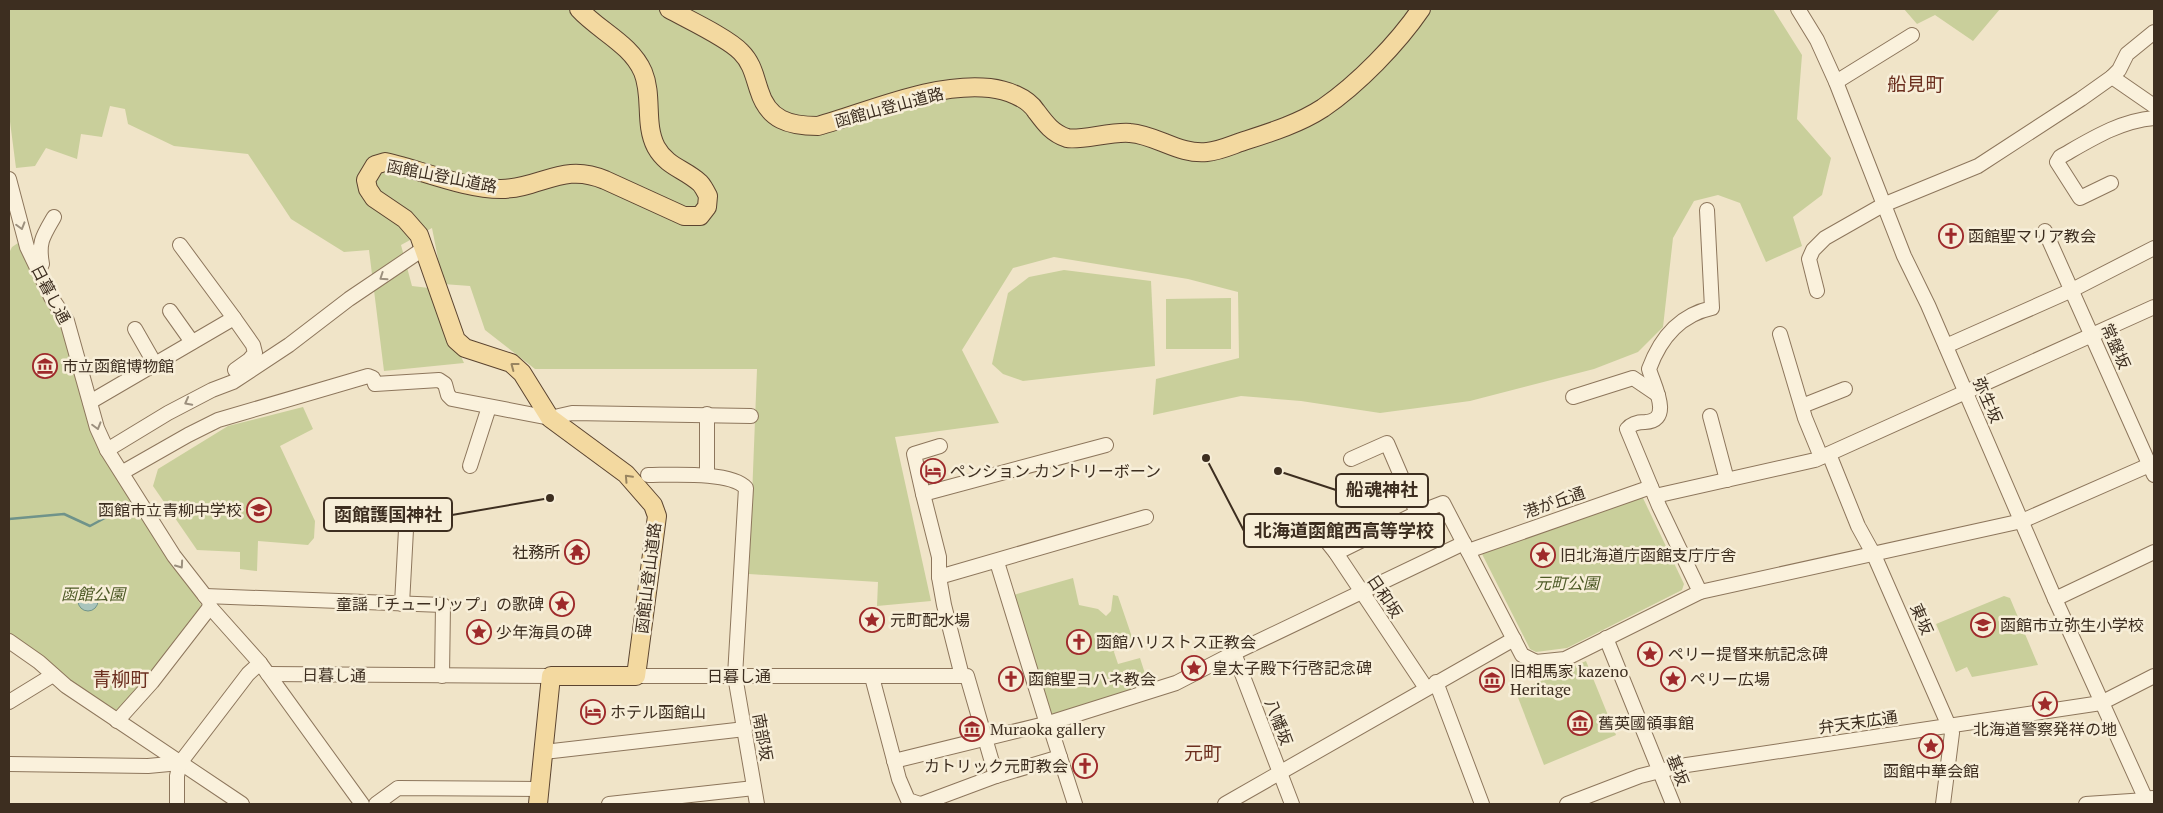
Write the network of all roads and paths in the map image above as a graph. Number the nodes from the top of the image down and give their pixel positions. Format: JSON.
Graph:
{"nodes":[{"id":1,"x":579,"y":9,"type":"edge"},
{"id":2,"x":669,"y":9,"type":"edge"},
{"id":3,"x":1421,"y":9,"type":"edge"},
{"id":4,"x":1798,"y":9,"type":"edge"},
{"id":5,"x":2154,"y":32,"type":"edge"},
{"id":6,"x":1912,"y":35,"type":"dead end"},
{"id":7,"x":2112,"y":77,"type":"junction"},
{"id":8,"x":1836,"y":82,"type":"junction"},
{"id":9,"x":2154,"y":106,"type":"edge"},
{"id":10,"x":2154,"y":118,"type":"edge"},
{"id":11,"x":9,"y":179,"type":"edge"},
{"id":12,"x":2111,"y":183,"type":"dead end"},
{"id":13,"x":1883,"y":205,"type":"junction"},
{"id":14,"x":1708,"y":210,"type":"dead end"},
{"id":15,"x":54,"y":217,"type":"dead end"},
{"id":16,"x":2045,"y":230,"type":"dead end"},
{"id":17,"x":180,"y":245,"type":"dead end"},
{"id":18,"x":2154,"y":248,"type":"edge"},
{"id":19,"x":423,"y":250,"type":"junction"},
{"id":20,"x":38,"y":271,"type":"junction"},
{"id":21,"x":2072,"y":290,"type":"junction"},
{"id":22,"x":1817,"y":291,"type":"dead end"},
{"id":23,"x":2154,"y":307,"type":"edge"},
{"id":24,"x":170,"y":311,"type":"dead end"},
{"id":25,"x":234,"y":318,"type":"junction"},
{"id":26,"x":135,"y":329,"type":"dead end"},
{"id":27,"x":1780,"y":334,"type":"dead end"},
{"id":28,"x":2092,"y":335,"type":"junction"},
{"id":29,"x":192,"y":342,"type":"junction"},
{"id":30,"x":1946,"y":346,"type":"junction"},
{"id":31,"x":155,"y":364,"type":"junction"},
{"id":32,"x":1845,"y":389,"type":"dead end"},
{"id":33,"x":212,"y":390,"type":"junction"},
{"id":34,"x":1965,"y":393,"type":"junction"},
{"id":35,"x":1659,"y":396,"type":"junction"},
{"id":36,"x":1572,"y":397,"type":"dead end"},
{"id":37,"x":90,"y":402,"type":"junction"},
{"id":38,"x":1802,"y":406,"type":"junction"},
{"id":39,"x":489,"y":407,"type":"junction"},
{"id":40,"x":707,"y":414,"type":"junction"},
{"id":41,"x":751,"y":416,"type":"dead end"},
{"id":42,"x":1710,"y":416,"type":"dead end"},
{"id":43,"x":550,"y":418,"type":"junction"},
{"id":44,"x":1106,"y":445,"type":"dead end"},
{"id":45,"x":940,"y":446,"type":"dead end"},
{"id":46,"x":107,"y":450,"type":"junction"},
{"id":47,"x":1825,"y":456,"type":"junction"},
{"id":48,"x":1351,"y":459,"type":"dead end"},
{"id":49,"x":470,"y":466,"type":"dead end"},
{"id":50,"x":2153,"y":468,"type":"edge"},
{"id":51,"x":123,"y":472,"type":"junction"},
{"id":52,"x":648,"y":474,"type":"dead end"},
{"id":53,"x":707,"y":475,"type":"junction"},
{"id":54,"x":1727,"y":480,"type":"junction"},
{"id":55,"x":1653,"y":491,"type":"junction"},
{"id":56,"x":923,"y":494,"type":"junction"},
{"id":57,"x":407,"y":511,"type":"dead end"},
{"id":58,"x":1417,"y":513,"type":"junction"},
{"id":59,"x":1146,"y":517,"type":"dead end"},
{"id":60,"x":2022,"y":521,"type":"junction"},
{"id":61,"x":1313,"y":524,"type":"dead end"},
{"id":62,"x":1466,"y":547,"type":"junction"},
{"id":63,"x":2154,"y":552,"type":"edge"},
{"id":64,"x":1336,"y":553,"type":"junction"},
{"id":65,"x":1874,"y":554,"type":"junction"},
{"id":66,"x":997,"y":562,"type":"junction"},
{"id":67,"x":939,"y":577,"type":"junction"},
{"id":68,"x":1361,"y":591,"type":"junction"},
{"id":69,"x":1700,"y":592,"type":"junction"},
{"id":70,"x":2055,"y":599,"type":"junction"},
{"id":71,"x":207,"y":601,"type":"junction"},
{"id":72,"x":402,"y":604,"type":"junction"},
{"id":73,"x":1606,"y":638,"type":"junction"},
{"id":74,"x":1514,"y":639,"type":"junction"},
{"id":75,"x":9,"y":641,"type":"edge"},
{"id":76,"x":1234,"y":653,"type":"junction"},
{"id":77,"x":264,"y":668,"type":"junction"},
{"id":78,"x":53,"y":674,"type":"junction"},
{"id":79,"x":442,"y":676,"type":"junction"},
{"id":80,"x":551,"y":676,"type":"junction"},
{"id":81,"x":636,"y":676,"type":"junction"},
{"id":82,"x":736,"y":676,"type":"junction"},
{"id":83,"x":965,"y":676,"type":"junction"},
{"id":84,"x":2154,"y":676,"type":"edge"},
{"id":85,"x":872,"y":677,"type":"junction"},
{"id":86,"x":1431,"y":685,"type":"junction"},
{"id":87,"x":9,"y":702,"type":"edge"},
{"id":88,"x":2101,"y":703,"type":"junction"},
{"id":89,"x":117,"y":720,"type":"junction"},
{"id":90,"x":1048,"y":724,"type":"junction"},
{"id":91,"x":1950,"y":726,"type":"junction"},
{"id":92,"x":744,"y":729,"type":"junction"},
{"id":93,"x":986,"y":739,"type":"junction"},
{"id":94,"x":544,"y":752,"type":"junction"},
{"id":95,"x":1060,"y":757,"type":"junction"},
{"id":96,"x":894,"y":761,"type":"junction"},
{"id":97,"x":180,"y":763,"type":"junction"},
{"id":98,"x":9,"y":764,"type":"edge"},
{"id":99,"x":1660,"y":770,"type":"junction"},
{"id":100,"x":1280,"y":773,"type":"junction"},
{"id":101,"x":996,"y":776,"type":"junction"},
{"id":102,"x":754,"y":788,"type":"junction"},
{"id":103,"x":539,"y":797,"type":"edge"},
{"id":104,"x":2149,"y":800,"type":"edge"},
{"id":105,"x":177,"y":804,"type":"edge"},
{"id":106,"x":242,"y":804,"type":"edge"},
{"id":107,"x":362,"y":804,"type":"edge"},
{"id":108,"x":376,"y":804,"type":"edge"},
{"id":109,"x":610,"y":804,"type":"edge"},
{"id":110,"x":756,"y":804,"type":"edge"},
{"id":111,"x":925,"y":804,"type":"edge"},
{"id":112,"x":1075,"y":804,"type":"edge"},
{"id":113,"x":1225,"y":804,"type":"edge"},
{"id":114,"x":1292,"y":804,"type":"edge"},
{"id":115,"x":1482,"y":804,"type":"edge"},
{"id":116,"x":1567,"y":804,"type":"edge"},
{"id":117,"x":1672,"y":804,"type":"edge"},
{"id":118,"x":1943,"y":804,"type":"edge"},
{"id":119,"x":2086,"y":804,"type":"edge"}],
"edges":[{"from":1,"to":19,"type":"main road","name":"函館山登山道路"},
{"from":2,"to":3,"type":"main road","name":"函館山登山道路"},
{"from":4,"to":8,"type":"street","name":"弥生坂"},
{"from":5,"to":7,"type":"street"},
{"from":6,"to":8,"type":"street"},
{"from":7,"to":9,"type":"street"},
{"from":7,"to":13,"type":"street"},
{"from":8,"to":13,"type":"street","name":"弥生坂"},
{"from":10,"to":12,"type":"street"},
{"from":11,"to":20,"type":"street","name":"日暮し通","one_way":true},
{"from":13,"to":22,"type":"street"},
{"from":13,"to":30,"type":"street","name":"弥生坂"},
{"from":14,"to":35,"type":"street"},
{"from":15,"to":20,"type":"street"},
{"from":16,"to":21,"type":"street","name":"常盤坂"},
{"from":17,"to":25,"type":"street"},
{"from":18,"to":21,"type":"street"},
{"from":19,"to":33,"type":"street","one_way":true},
{"from":43,"to":19,"type":"main road","name":"函館山登山道路","one_way":true},
{"from":20,"to":37,"type":"street","name":"日暮し通"},
{"from":21,"to":28,"type":"street","name":"常盤坂"},
{"from":21,"to":30,"type":"street"},
{"from":23,"to":28,"type":"street","name":"港が丘通"},
{"from":24,"to":29,"type":"street"},
{"from":25,"to":29,"type":"street"},
{"from":25,"to":33,"type":"street"},
{"from":26,"to":31,"type":"street"},
{"from":27,"to":38,"type":"street","name":"東坂"},
{"from":28,"to":34,"type":"street","name":"港が丘通"},
{"from":28,"to":50,"type":"street","name":"常盤坂"},
{"from":29,"to":31,"type":"street"},
{"from":30,"to":34,"type":"street","name":"弥生坂"},
{"from":31,"to":37,"type":"street"},
{"from":32,"to":38,"type":"street"},
{"from":33,"to":46,"type":"street","one_way":true},
{"from":34,"to":47,"type":"street","name":"港が丘通"},
{"from":34,"to":60,"type":"street","name":"弥生坂"},
{"from":35,"to":36,"type":"street"},
{"from":35,"to":55,"type":"street"},
{"from":37,"to":46,"type":"street","name":"日暮し通","one_way":true},
{"from":38,"to":47,"type":"street","name":"東坂"},
{"from":39,"to":43,"type":"street"},
{"from":39,"to":49,"type":"street"},
{"from":39,"to":51,"type":"street"},
{"from":40,"to":41,"type":"street"},
{"from":40,"to":43,"type":"street"},
{"from":40,"to":53,"type":"street"},
{"from":42,"to":54,"type":"street"},
{"from":81,"to":43,"type":"main road","name":"函館山登山道路","one_way":true},
{"from":44,"to":56,"type":"street"},
{"from":45,"to":56,"type":"street"},
{"from":46,"to":51,"type":"street","name":"日暮し通"},
{"from":47,"to":54,"type":"street","name":"港が丘通"},
{"from":47,"to":65,"type":"street","name":"東坂"},
{"from":48,"to":58,"type":"street"},
{"from":50,"to":60,"type":"street"},
{"from":51,"to":71,"type":"street","name":"日暮し通","one_way":true},
{"from":52,"to":53,"type":"street"},
{"from":53,"to":82,"type":"street","name":"南部坂"},
{"from":54,"to":55,"type":"street","name":"港が丘通"},
{"from":55,"to":62,"type":"street","name":"港が丘通"},
{"from":55,"to":69,"type":"street"},
{"from":56,"to":67,"type":"street"},
{"from":57,"to":72,"type":"street"},
{"from":58,"to":62,"type":"street"},
{"from":58,"to":64,"type":"street"},
{"from":59,"to":66,"type":"street"},
{"from":60,"to":65,"type":"street"},
{"from":60,"to":70,"type":"street","name":"弥生坂"},
{"from":61,"to":64,"type":"street","name":"日和坂"},
{"from":62,"to":68,"type":"street","name":"港が丘通"},
{"from":62,"to":74,"type":"street"},
{"from":63,"to":70,"type":"street"},
{"from":64,"to":68,"type":"street","name":"日和坂"},
{"from":65,"to":69,"type":"street"},
{"from":65,"to":91,"type":"street","name":"東坂"},
{"from":66,"to":67,"type":"street"},
{"from":66,"to":90,"type":"street"},
{"from":67,"to":83,"type":"street"},
{"from":68,"to":76,"type":"street","name":"港が丘通"},
{"from":68,"to":86,"type":"street","name":"日和坂"},
{"from":69,"to":73,"type":"street"},
{"from":70,"to":88,"type":"street","name":"弥生坂"},
{"from":71,"to":72,"type":"street"},
{"from":71,"to":77,"type":"street","name":"日暮し通"},
{"from":71,"to":89,"type":"street"},
{"from":72,"to":79,"type":"street"},
{"from":73,"to":74,"type":"street"},
{"from":73,"to":99,"type":"street","name":"基坂"},
{"from":74,"to":86,"type":"street"},
{"from":75,"to":78,"type":"street"},
{"from":76,"to":90,"type":"street","name":"港が丘通"},
{"from":76,"to":100,"type":"street","name":"八幡坂"},
{"from":77,"to":79,"type":"street","name":"日暮し通"},
{"from":77,"to":97,"type":"street"},
{"from":77,"to":107,"type":"street"},
{"from":78,"to":87,"type":"street"},
{"from":78,"to":89,"type":"street"},
{"from":79,"to":80,"type":"street","name":"日暮し通"},
{"from":80,"to":81,"type":"main road","name":"日暮し通"},
{"from":80,"to":94,"type":"main road"},
{"from":81,"to":82,"type":"street","name":"日暮し通"},
{"from":82,"to":85,"type":"street","name":"日暮し通"},
{"from":82,"to":92,"type":"street","name":"南部坂"},
{"from":83,"to":85,"type":"street","name":"日暮し通"},
{"from":83,"to":93,"type":"street"},
{"from":84,"to":88,"type":"street","name":"弁天末広通"},
{"from":85,"to":96,"type":"street"},
{"from":86,"to":100,"type":"street"},
{"from":86,"to":115,"type":"street","name":"日和坂"},
{"from":88,"to":91,"type":"street","name":"弁天末広通"},
{"from":88,"to":104,"type":"street","name":"弥生坂"},
{"from":89,"to":97,"type":"street"},
{"from":90,"to":93,"type":"street","name":"港が丘通"},
{"from":90,"to":95,"type":"street"},
{"from":91,"to":99,"type":"street","name":"弁天末広通"},
{"from":91,"to":118,"type":"street","name":"東坂"},
{"from":92,"to":94,"type":"street"},
{"from":92,"to":102,"type":"street","name":"南部坂"},
{"from":93,"to":96,"type":"street","name":"港が丘通"},
{"from":93,"to":101,"type":"street"},
{"from":94,"to":103,"type":"main road"},
{"from":95,"to":101,"type":"street"},
{"from":95,"to":112,"type":"street"},
{"from":96,"to":111,"type":"street"},
{"from":97,"to":98,"type":"street"},
{"from":97,"to":105,"type":"street"},
{"from":97,"to":106,"type":"street"},
{"from":99,"to":116,"type":"street","name":"弁天末広通"},
{"from":99,"to":117,"type":"street","name":"基坂"},
{"from":100,"to":113,"type":"street"},
{"from":100,"to":114,"type":"street","name":"八幡坂"},
{"from":101,"to":111,"type":"street"},
{"from":102,"to":109,"type":"street"},
{"from":102,"to":110,"type":"street","name":"南部坂"},
{"from":103,"to":108,"type":"street"},
{"from":104,"to":119,"type":"street"}]}
